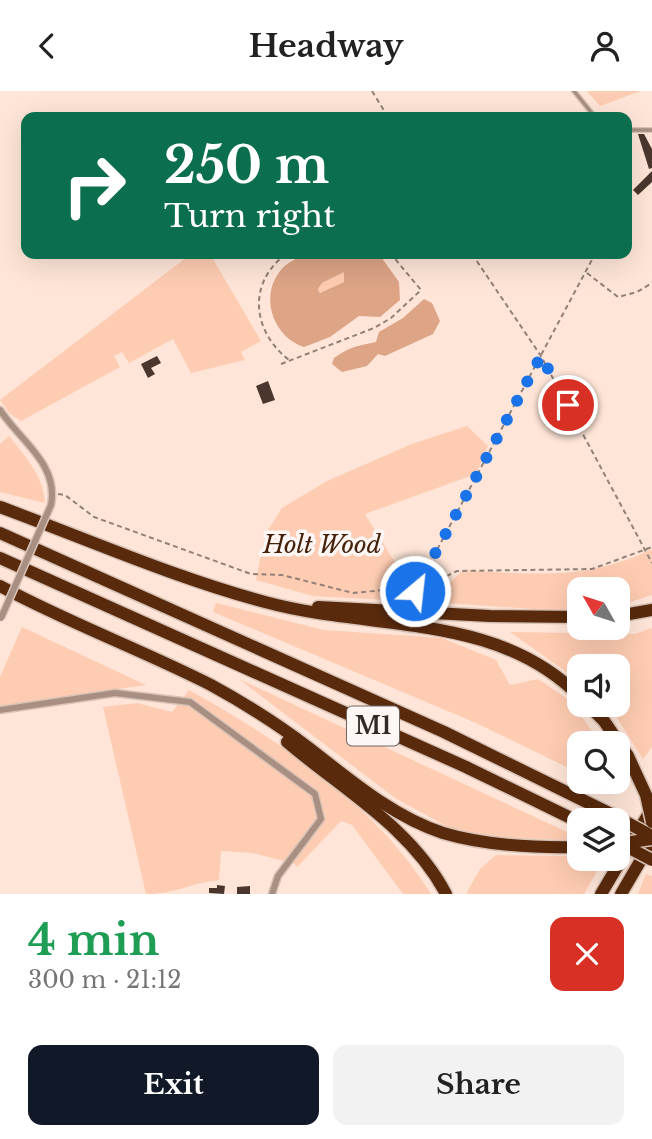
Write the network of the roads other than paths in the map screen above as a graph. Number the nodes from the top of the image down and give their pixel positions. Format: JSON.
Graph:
{"nodes":[{"id":1,"x":574,"y":91,"type":"edge"},
{"id":2,"x":591,"y":112,"type":"edge"},
{"id":3,"x":632,"y":130,"type":"edge"},
{"id":4,"x":652,"y":130,"type":"edge"},
{"id":5,"x":0,"y":410,"type":"edge"},
{"id":6,"x":0,"y":507,"type":"edge"},
{"id":7,"x":0,"y":533,"type":"edge"},
{"id":8,"x":0,"y":558,"type":"edge"},
{"id":9,"x":0,"y":586,"type":"edge"},
{"id":10,"x":269,"y":603,"type":"junction"},
{"id":11,"x":652,"y":610,"type":"edge"},
{"id":12,"x":630,"y":614,"type":"edge"},
{"id":13,"x":567,"y":617,"type":"edge"},
{"id":14,"x":1,"y":620,"type":"edge"},
{"id":15,"x":567,"y":687,"type":"edge"},
{"id":16,"x":250,"y":709,"type":"junction"},
{"id":17,"x":0,"y":710,"type":"edge"},
{"id":18,"x":597,"y":717,"type":"edge"},
{"id":19,"x":652,"y":808,"type":"edge"},
{"id":20,"x":567,"y":817,"type":"edge"},
{"id":21,"x":652,"y":823,"type":"edge"},
{"id":22,"x":652,"y":838,"type":"edge"},
{"id":23,"x":630,"y":841,"type":"edge"},
{"id":24,"x":567,"y":847,"type":"edge"},
{"id":25,"x":630,"y":849,"type":"edge"},
{"id":26,"x":652,"y":860,"type":"edge"},
{"id":27,"x":272,"y":894,"type":"edge"},
{"id":28,"x":446,"y":894,"type":"edge"},
{"id":29,"x":601,"y":894,"type":"edge"},
{"id":30,"x":621,"y":894,"type":"edge"}],
"edges":[{"from":1,"to":2,"type":"lane"},
{"from":3,"to":4,"type":"lane"},
{"from":5,"to":14,"type":"street","bridge":true},
{"from":6,"to":10,"type":"highway"},
{"from":7,"to":22,"type":"highway","number":"M1","bridge":true},
{"from":8,"to":20,"type":"highway","number":"M1"},
{"from":9,"to":16,"type":"highway"},
{"from":10,"to":13,"type":"highway"},
{"from":10,"to":15,"type":"highway"},
{"from":11,"to":12,"type":"highway"},
{"from":16,"to":24,"type":"highway"},
{"from":16,"to":28,"type":"highway"},
{"from":17,"to":27,"type":"street"},
{"from":18,"to":21,"type":"highway","bridge":true},
{"from":19,"to":29,"type":"highway"},
{"from":22,"to":23,"type":"highway","bridge":true},
{"from":22,"to":30,"type":"highway"},
{"from":25,"to":26,"type":"highway","bridge":true}]}
